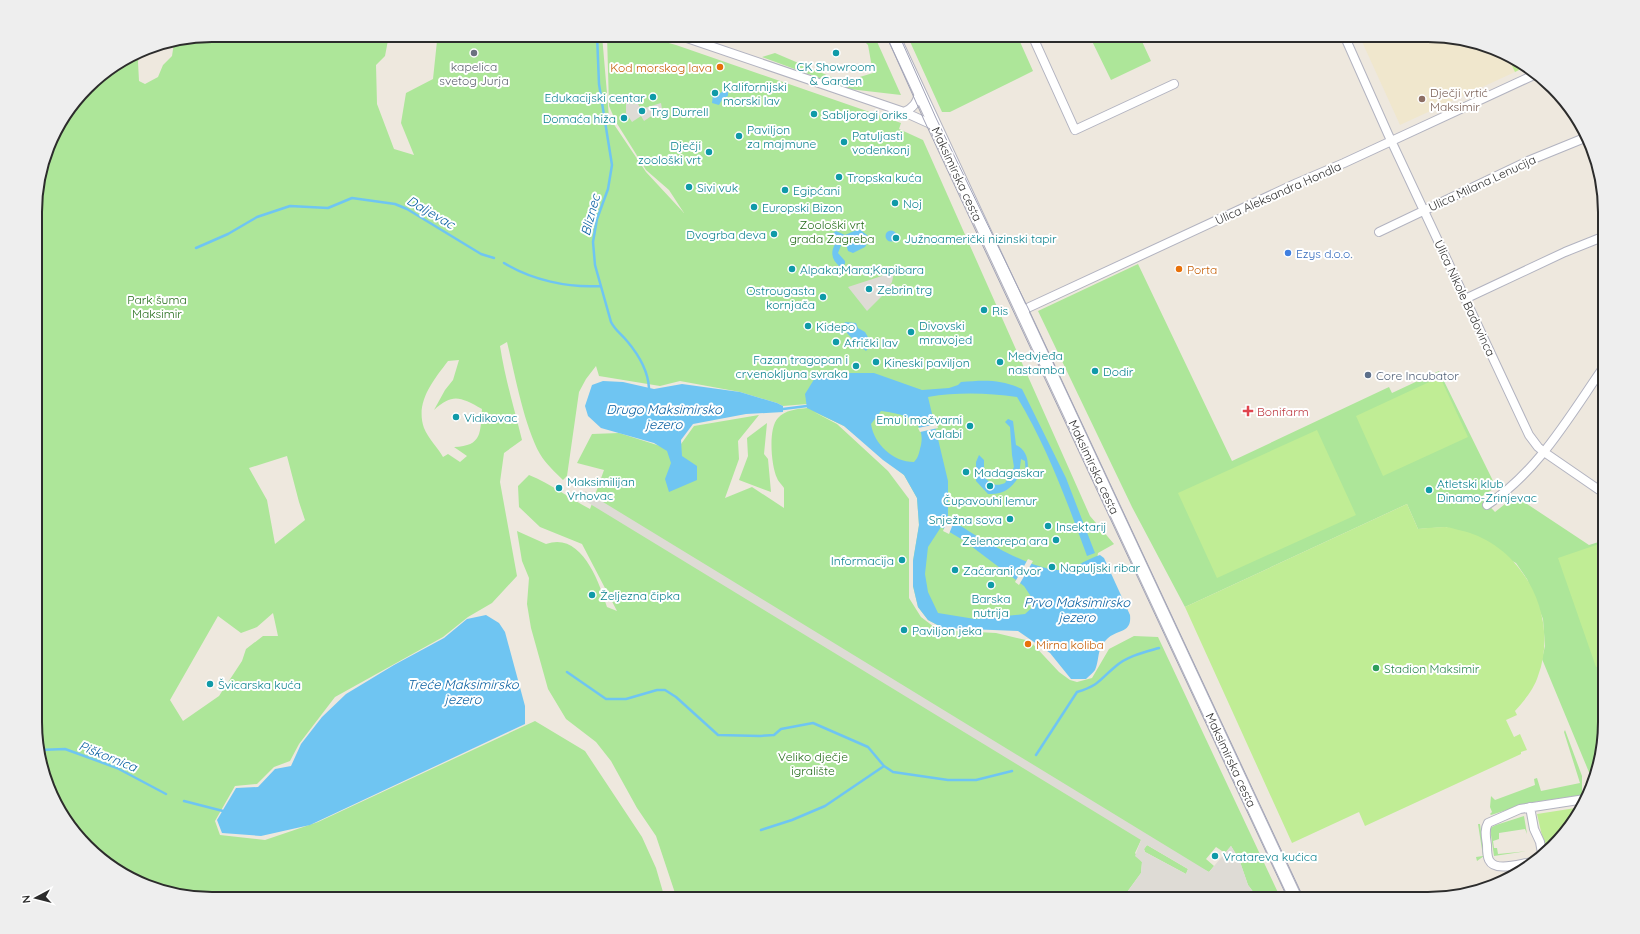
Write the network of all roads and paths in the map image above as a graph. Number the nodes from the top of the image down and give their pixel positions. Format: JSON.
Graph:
{"nodes":[{"id":1,"x":699,"y":42,"type":"edge"},
{"id":2,"x":896,"y":42,"type":"edge"},
{"id":3,"x":1035,"y":42,"type":"edge"},
{"id":4,"x":1347,"y":42,"type":"edge"},
{"id":5,"x":1531,"y":77,"type":"edge"},
{"id":6,"x":1174,"y":84,"type":"dead end"},
{"id":7,"x":919,"y":93,"type":"junction"},
{"id":8,"x":904,"y":112,"type":"junction"},
{"id":9,"x":935,"y":126,"type":"junction"},
{"id":10,"x":1581,"y":139,"type":"edge"},
{"id":11,"x":1392,"y":141,"type":"junction"},
{"id":12,"x":1424,"y":211,"type":"junction"},
{"id":13,"x":1378,"y":232,"type":"dead end"},
{"id":14,"x":1598,"y":239,"type":"edge"},
{"id":15,"x":1465,"y":299,"type":"junction"},
{"id":16,"x":1021,"y":311,"type":"junction"},
{"id":17,"x":1598,"y":375,"type":"edge"},
{"id":18,"x":1544,"y":452,"type":"junction"},
{"id":19,"x":1598,"y":489,"type":"edge"},
{"id":20,"x":1487,"y":505,"type":"dead end"},
{"id":21,"x":1578,"y":801,"type":"edge"},
{"id":22,"x":1530,"y":807,"type":"junction"},
{"id":23,"x":1541,"y":849,"type":"edge"},
{"id":24,"x":1521,"y":864,"type":"edge"},
{"id":25,"x":1293,"y":892,"type":"edge"}],
"edges":[{"from":1,"to":8,"type":"street"},
{"from":2,"to":7,"type":"main road","name":"Maksimirska cesta"},
{"from":3,"to":6,"type":"street"},
{"from":4,"to":11,"type":"street","name":"Ulica Nikole Badovinca"},
{"from":5,"to":11,"type":"street","name":"Ulica Aleksandra Hondla"},
{"from":7,"to":8,"type":"street"},
{"from":7,"to":9,"type":"main road","name":"Maksimirska cesta"},
{"from":8,"to":9,"type":"street"},
{"from":9,"to":16,"type":"main road","name":"Maksimirska cesta"},
{"from":10,"to":12,"type":"street","name":"Ulica Milana Lenucija"},
{"from":11,"to":12,"type":"street","name":"Ulica Nikole Badovinca"},
{"from":11,"to":16,"type":"street","name":"Ulica Aleksandra Hondla"},
{"from":12,"to":13,"type":"street","name":"Ulica Milana Lenucija"},
{"from":12,"to":15,"type":"street","name":"Ulica Nikole Badovinca"},
{"from":14,"to":15,"type":"street"},
{"from":15,"to":18,"type":"street","name":"Ulica Nikole Badovinca"},
{"from":16,"to":25,"type":"main road","name":"Maksimirska cesta"},
{"from":17,"to":18,"type":"street"},
{"from":18,"to":19,"type":"street","name":"Ulica Nikole Badovinca"},
{"from":18,"to":20,"type":"street"},
{"from":21,"to":22,"type":"street"},
{"from":22,"to":23,"type":"street"},
{"from":22,"to":24,"type":"street"}]}
